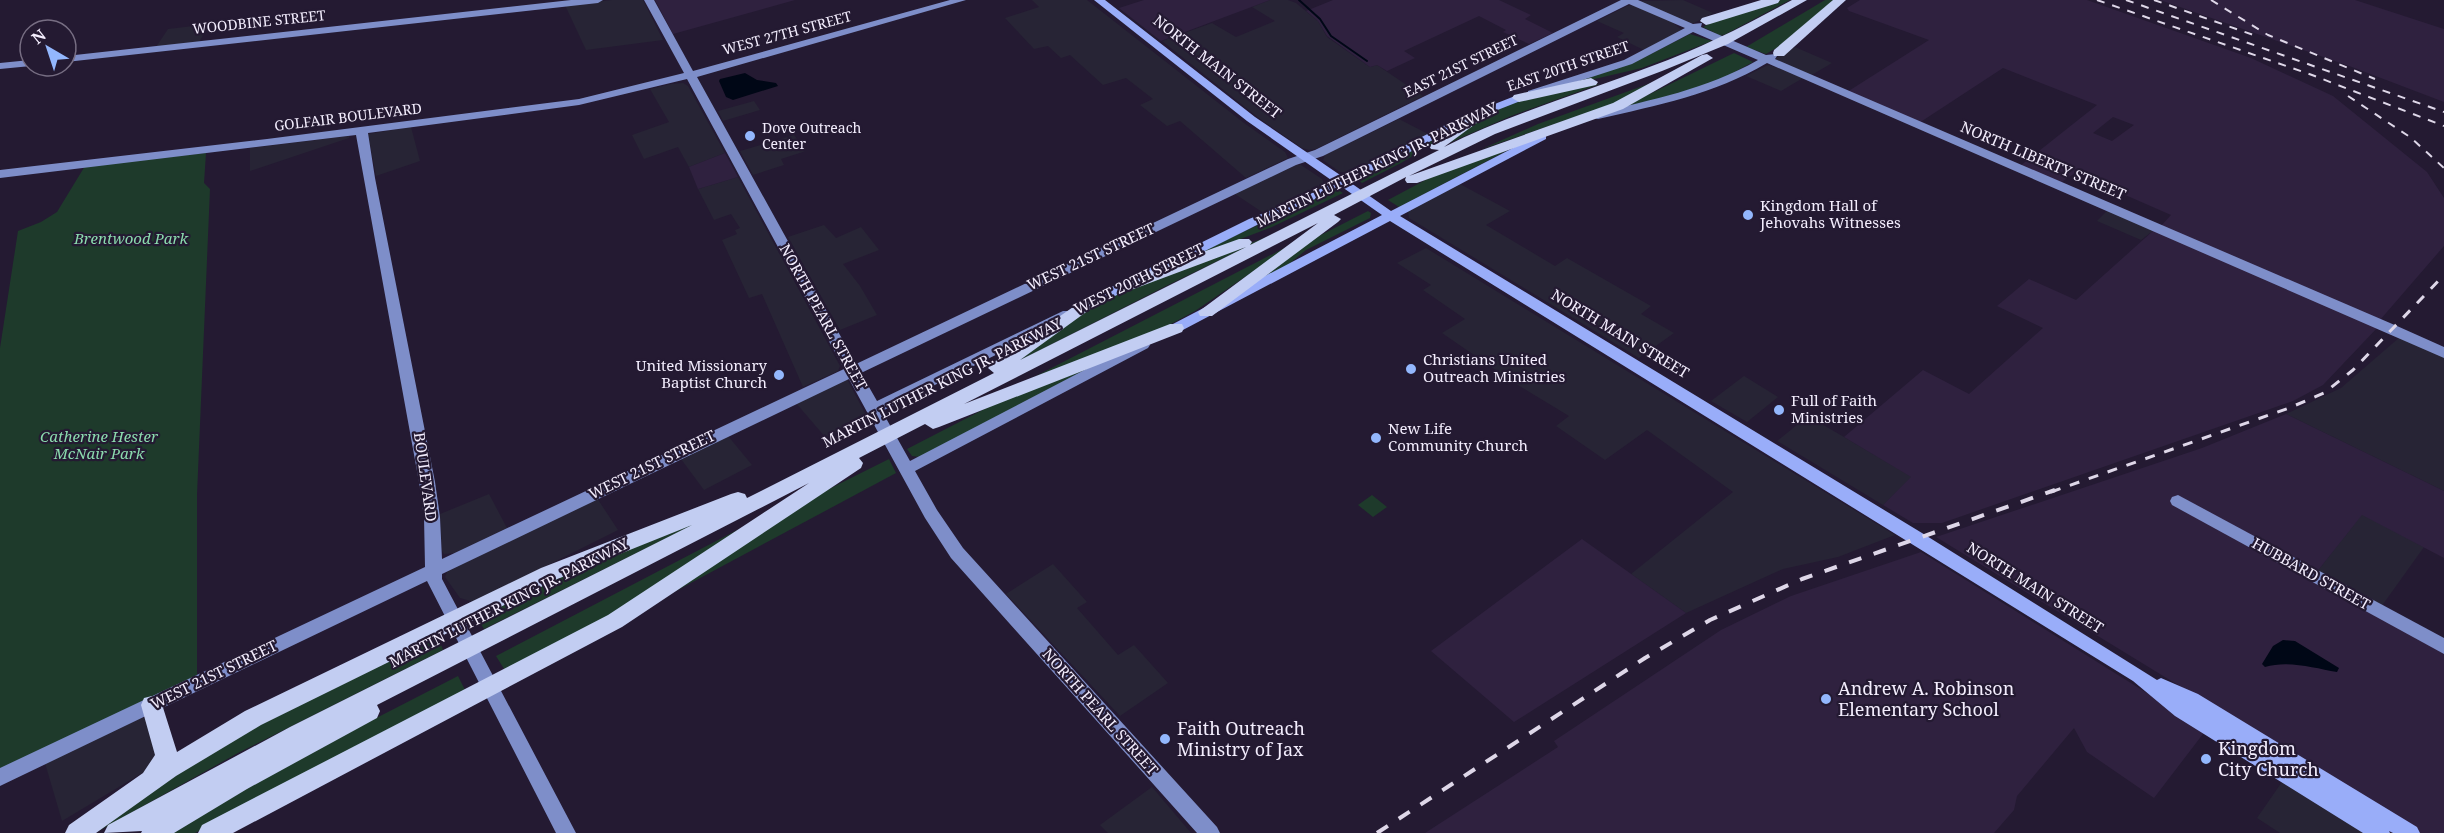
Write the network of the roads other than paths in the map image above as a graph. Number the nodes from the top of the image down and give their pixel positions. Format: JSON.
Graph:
{"nodes":[{"id":1,"x":598,"y":0,"type":"edge"},
{"id":2,"x":649,"y":0,"type":"edge"},
{"id":3,"x":961,"y":0,"type":"edge"},
{"id":4,"x":1099,"y":0,"type":"edge"},
{"id":5,"x":1629,"y":0,"type":"edge"},
{"id":6,"x":1774,"y":0,"type":"edge"},
{"id":7,"x":1801,"y":0,"type":"edge"},
{"id":8,"x":1815,"y":0,"type":"edge"},
{"id":9,"x":1840,"y":0,"type":"edge"},
{"id":10,"x":1706,"y":21,"type":"joint"},
{"id":11,"x":1693,"y":28,"type":"junction"},
{"id":12,"x":1745,"y":34,"type":"junction"},
{"id":13,"x":1709,"y":51,"type":"junction"},
{"id":14,"x":1779,"y":53,"type":"joint"},
{"id":15,"x":78,"y":58,"type":"edge"},
{"id":16,"x":1766,"y":59,"type":"junction"},
{"id":17,"x":18,"y":64,"type":"edge"},
{"id":18,"x":0,"y":66,"type":"edge"},
{"id":19,"x":1643,"y":74,"type":"junction"},
{"id":20,"x":690,"y":75,"type":"junction"},
{"id":21,"x":1519,"y":98,"type":"junction"},
{"id":22,"x":1486,"y":111,"type":"junction"},
{"id":23,"x":1581,"y":121,"type":"junction"},
{"id":24,"x":363,"y":131,"type":"junction"},
{"id":25,"x":1305,"y":158,"type":"junction"},
{"id":26,"x":3,"y":173,"type":"edge"},
{"id":27,"x":1341,"y":182,"type":"junction"},
{"id":28,"x":1388,"y":184,"type":"junction"},
{"id":29,"x":1334,"y":211,"type":"junction"},
{"id":30,"x":1391,"y":216,"type":"junction"},
{"id":31,"x":1125,"y":286,"type":"junction"},
{"id":32,"x":1092,"y":302,"type":"junction"},
{"id":33,"x":1206,"y":312,"type":"junction"},
{"id":34,"x":1176,"y":328,"type":"junction"},
{"id":35,"x":2444,"y":353,"type":"edge"},
{"id":36,"x":852,"y":370,"type":"junction"},
{"id":37,"x":948,"y":403,"type":"junction"},
{"id":38,"x":874,"y":409,"type":"junction"},
{"id":39,"x":928,"y":419,"type":"junction"},
{"id":40,"x":851,"y":459,"type":"junction"},
{"id":41,"x":907,"y":469,"type":"junction"},
{"id":42,"x":2178,"y":501,"type":"dead end"},
{"id":43,"x":432,"y":571,"type":"junction"},
{"id":44,"x":453,"y":618,"type":"junction"},
{"id":45,"x":2444,"y":646,"type":"edge"},
{"id":46,"x":432,"y":672,"type":"junction"},
{"id":47,"x":2139,"y":676,"type":"junction"},
{"id":48,"x":489,"y":688,"type":"junction"},
{"id":49,"x":152,"y":705,"type":"junction"},
{"id":50,"x":0,"y":777,"type":"edge"},
{"id":51,"x":145,"y":786,"type":"junction"},
{"id":52,"x":77,"y":833,"type":"edge"},
{"id":53,"x":116,"y":833,"type":"edge"},
{"id":54,"x":153,"y":833,"type":"edge"},
{"id":55,"x":210,"y":833,"type":"edge"},
{"id":56,"x":566,"y":833,"type":"edge"},
{"id":57,"x":1210,"y":833,"type":"edge"},
{"id":58,"x":2380,"y":833,"type":"edge"},
{"id":59,"x":2410,"y":833,"type":"edge"}],
"edges":[{"from":1,"to":15,"type":"street","name":"WOODBINE STREET"},
{"from":2,"to":20,"type":"street","name":"NORTH PEARL STREET"},
{"from":3,"to":20,"type":"street","name":"WEST 27TH STREET"},
{"from":4,"to":25,"type":"main road","name":"NORTH MAIN STREET"},
{"from":5,"to":11,"type":"street","name":"NORTH LIBERTY STREET"},
{"from":5,"to":25,"type":"street","name":"EAST 21ST STREET"},
{"from":6,"to":10,"type":"highway"},
{"from":7,"to":12,"type":"highway","name":"MARTIN LUTHER KING JR. PARKWAY"},
{"from":8,"to":12,"type":"highway","name":"MARTIN LUTHER KING JR. PARKWAY"},
{"from":9,"to":14,"type":"highway"},
{"from":10,"to":11,"type":"street","name":"EAST 20TH STREET"},
{"from":11,"to":16,"type":"street","name":"NORTH LIBERTY STREET"},
{"from":11,"to":21,"type":"street","name":"EAST 20TH STREET"},
{"from":12,"to":13,"type":"highway","name":"MARTIN LUTHER KING JR. PARKWAY"},
{"from":13,"to":19,"type":"highway","name":"MARTIN LUTHER KING JR. PARKWAY"},
{"from":13,"to":23,"type":"highway"},
{"from":13,"to":28,"type":"highway","name":"MARTIN LUTHER KING JR. PARKWAY"},
{"from":14,"to":16,"type":"street"},
{"from":16,"to":23,"type":"street"},
{"from":16,"to":35,"type":"street","name":"NORTH LIBERTY STREET"},
{"from":17,"to":18,"type":"street"},
{"from":19,"to":21,"type":"highway"},
{"from":19,"to":28,"type":"highway","name":"MARTIN LUTHER KING JR. PARKWAY"},
{"from":20,"to":24,"type":"street","name":"GOLFAIR BOULEVARD"},
{"from":20,"to":36,"type":"street","name":"NORTH PEARL STREET"},
{"from":21,"to":22,"type":"main road","name":"EAST 20TH STREET"},
{"from":22,"to":27,"type":"main road","name":"EAST 20TH STREET"},
{"from":22,"to":28,"type":"highway"},
{"from":23,"to":28,"type":"highway"},
{"from":23,"to":30,"type":"main road"},
{"from":24,"to":26,"type":"street","name":"GOLFAIR BOULEVARD"},
{"from":24,"to":43,"type":"street","name":"BOULEVARD"},
{"from":25,"to":27,"type":"main road","name":"NORTH MAIN STREET"},
{"from":25,"to":36,"type":"street","name":"WEST 21ST STREET"},
{"from":27,"to":30,"type":"main road","name":"NORTH MAIN STREET"},
{"from":27,"to":31,"type":"main road","name":"WEST 20TH STREET"},
{"from":28,"to":29,"type":"highway","name":"MARTIN LUTHER KING JR. PARKWAY"},
{"from":29,"to":31,"type":"highway"},
{"from":29,"to":33,"type":"highway"},
{"from":29,"to":37,"type":"highway","name":"MARTIN LUTHER KING JR. PARKWAY"},
{"from":29,"to":39,"type":"highway","name":"MARTIN LUTHER KING JR. PARKWAY"},
{"from":30,"to":33,"type":"main road"},
{"from":30,"to":47,"type":"main road","name":"NORTH MAIN STREET"},
{"from":31,"to":32,"type":"main road","name":"WEST 20TH STREET"},
{"from":32,"to":37,"type":"highway"},
{"from":32,"to":38,"type":"street","name":"WEST 20TH STREET"},
{"from":33,"to":34,"type":"main road"},
{"from":34,"to":39,"type":"highway"},
{"from":34,"to":41,"type":"street"},
{"from":36,"to":38,"type":"street","name":"NORTH PEARL STREET"},
{"from":36,"to":43,"type":"street","name":"WEST 21ST STREET"},
{"from":37,"to":39,"type":"highway","name":"MARTIN LUTHER KING JR. PARKWAY"},
{"from":38,"to":41,"type":"street","name":"NORTH PEARL STREET"},
{"from":39,"to":40,"type":"highway","name":"MARTIN LUTHER KING JR. PARKWAY"},
{"from":40,"to":44,"type":"highway"},
{"from":40,"to":46,"type":"highway","name":"MARTIN LUTHER KING JR. PARKWAY"},
{"from":40,"to":48,"type":"highway"},
{"from":41,"to":57,"type":"street","name":"NORTH PEARL STREET"},
{"from":42,"to":45,"type":"street","name":"HUBBARD STREET"},
{"from":43,"to":44,"type":"street","name":"BOULEVARD"},
{"from":43,"to":49,"type":"street","name":"WEST 21ST STREET"},
{"from":44,"to":48,"type":"street","name":"BOULEVARD"},
{"from":44,"to":51,"type":"highway"},
{"from":46,"to":53,"type":"highway","name":"MARTIN LUTHER KING JR. PARKWAY"},
{"from":46,"to":54,"type":"highway","name":"MARTIN LUTHER KING JR. PARKWAY"},
{"from":47,"to":58,"type":"main road","name":"NORTH MAIN STREET"},
{"from":47,"to":59,"type":"main road","name":"NORTH MAIN STREET"},
{"from":48,"to":55,"type":"highway"},
{"from":48,"to":56,"type":"street","name":"BOULEVARD"},
{"from":49,"to":50,"type":"street","name":"WEST 21ST STREET"},
{"from":49,"to":51,"type":"highway"},
{"from":51,"to":52,"type":"highway"}]}
